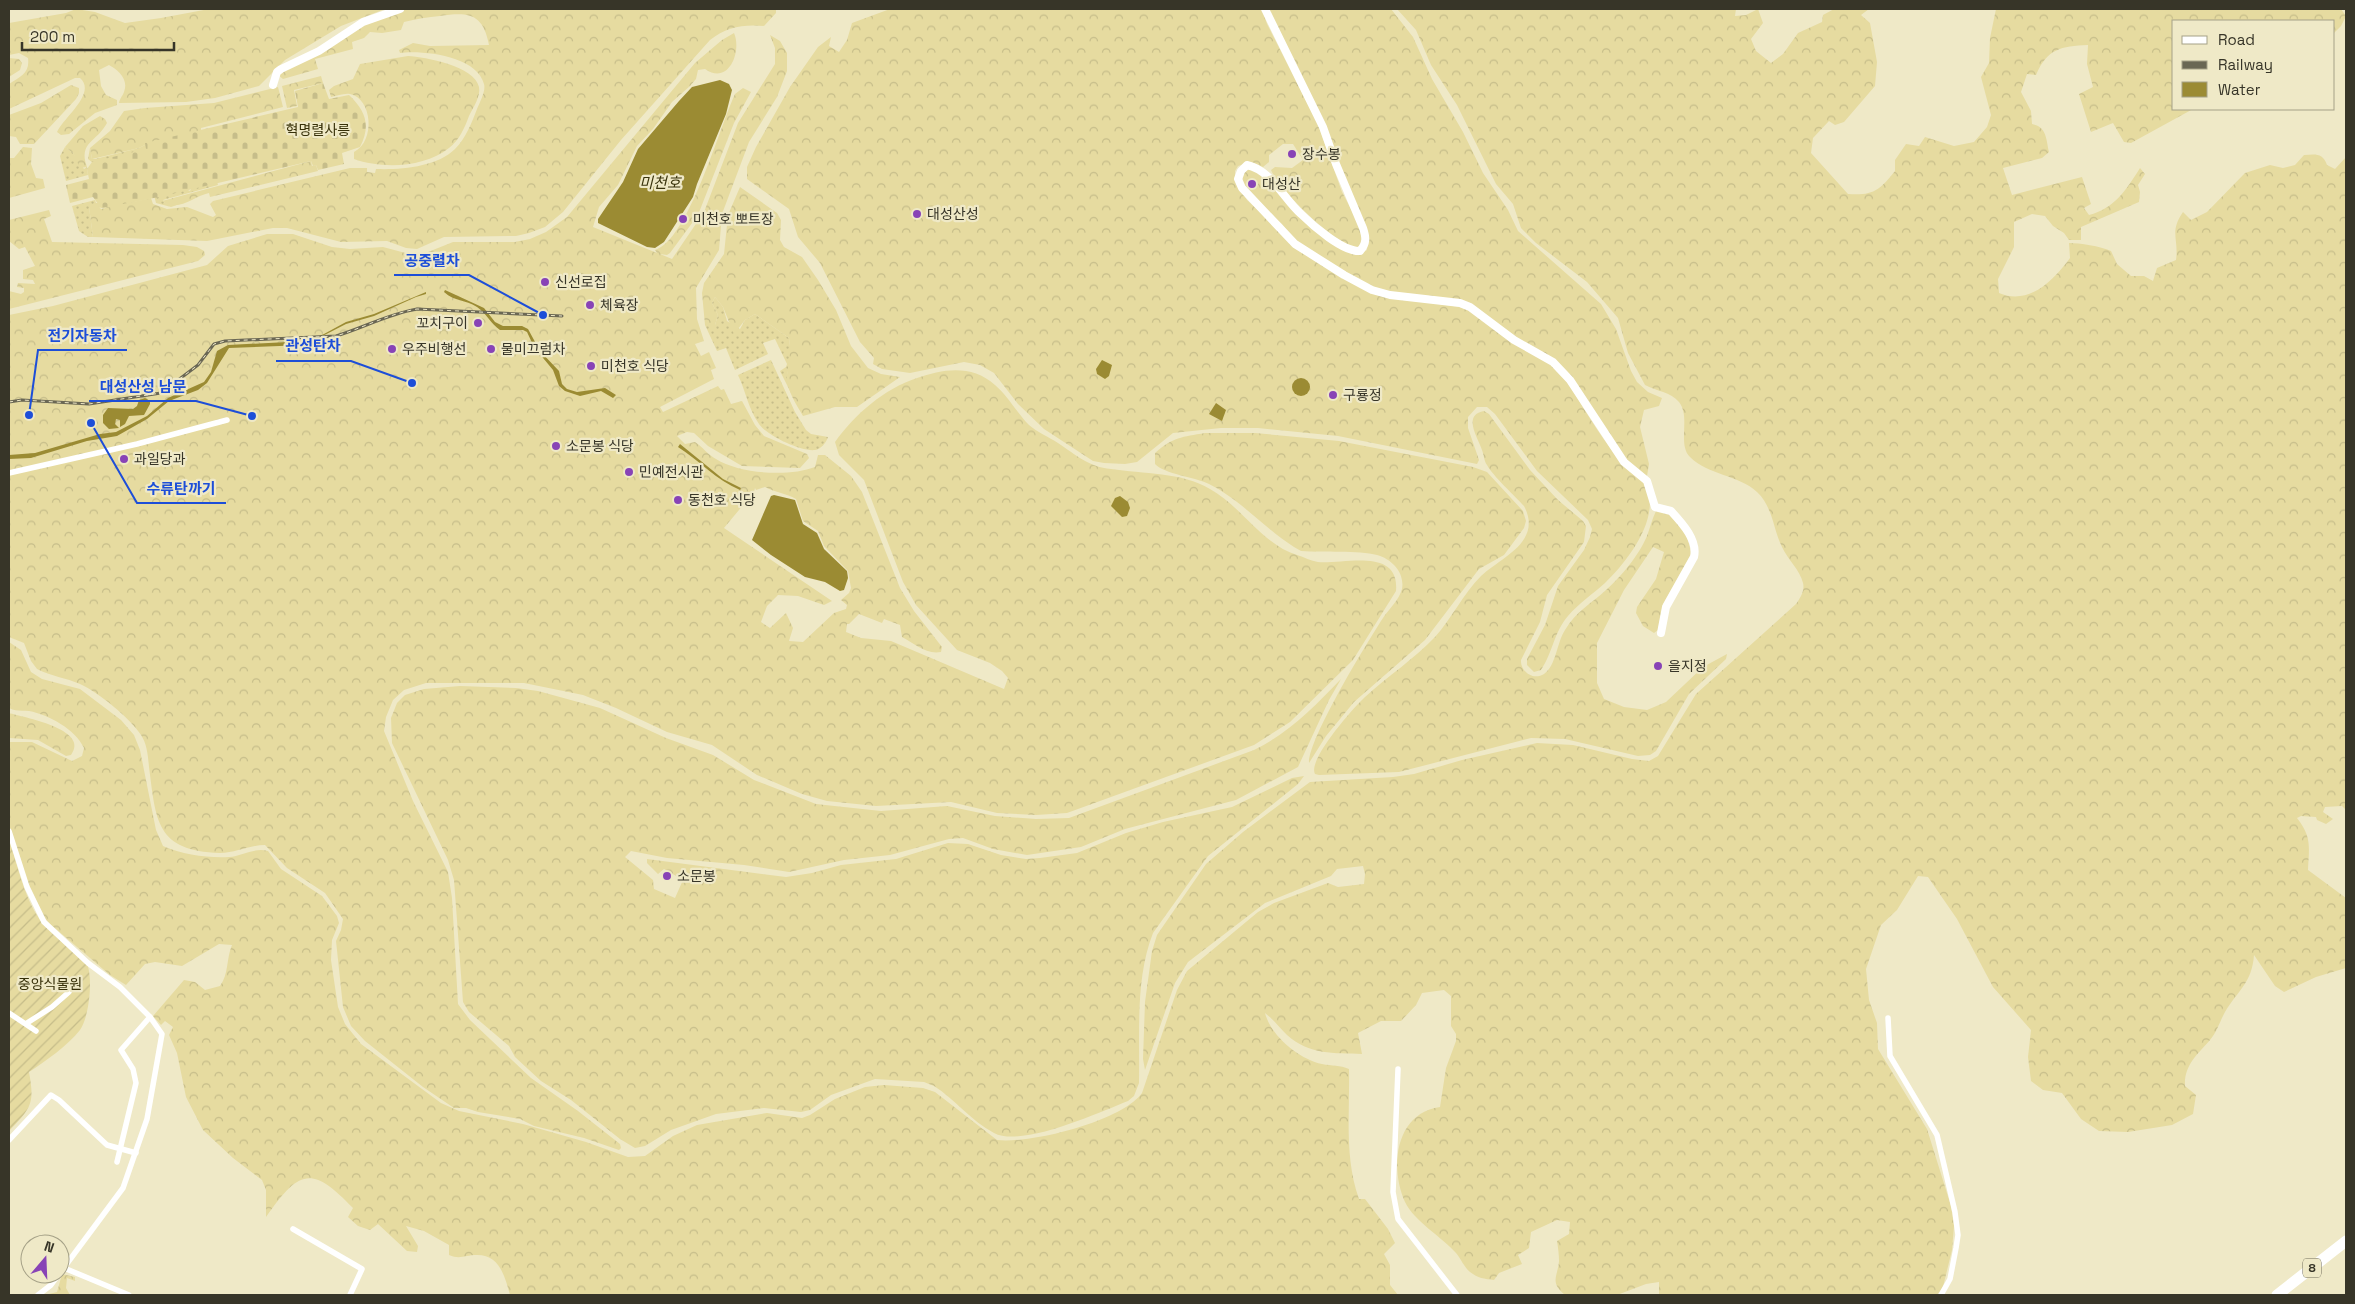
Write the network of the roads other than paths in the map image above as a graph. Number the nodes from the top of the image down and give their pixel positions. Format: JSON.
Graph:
{"nodes":[{"id":1,"x":400,"y":9,"type":"edge"},
{"id":2,"x":1265,"y":9,"type":"edge"},
{"id":3,"x":273,"y":85,"type":"dead end"},
{"id":4,"x":227,"y":420,"type":"dead end"},
{"id":5,"x":9,"y":473,"type":"edge"},
{"id":6,"x":1662,"y":633,"type":"dead end"},
{"id":7,"x":9,"y":831,"type":"edge"},
{"id":8,"x":69,"y":992,"type":"dead end"},
{"id":9,"x":9,"y":1013,"type":"edge"},
{"id":10,"x":150,"y":1017,"type":"junction"},
{"id":11,"x":1888,"y":1018,"type":"dead end"},
{"id":12,"x":27,"y":1024,"type":"junction"},
{"id":13,"x":36,"y":1031,"type":"dead end"},
{"id":14,"x":1398,"y":1069,"type":"dead end"},
{"id":15,"x":9,"y":1140,"type":"edge"},
{"id":16,"x":120,"y":1149,"type":"junction"},
{"id":17,"x":136,"y":1153,"type":"junction"},
{"id":18,"x":117,"y":1162,"type":"dead end"},
{"id":19,"x":293,"y":1229,"type":"dead end"},
{"id":20,"x":2346,"y":1241,"type":"edge"},
{"id":21,"x":2346,"y":1248,"type":"edge"},
{"id":22,"x":70,"y":1259,"type":"edge"},
{"id":23,"x":70,"y":1275,"type":"edge"},
{"id":24,"x":52,"y":1284,"type":"edge"},
{"id":25,"x":38,"y":1295,"type":"edge"},
{"id":26,"x":129,"y":1295,"type":"edge"},
{"id":27,"x":350,"y":1295,"type":"edge"},
{"id":28,"x":1457,"y":1295,"type":"edge"},
{"id":29,"x":1941,"y":1295,"type":"edge"},
{"id":30,"x":2278,"y":1295,"type":"edge"},
{"id":31,"x":2286,"y":1295,"type":"edge"}],
"edges":[{"from":1,"to":3,"type":"street"},
{"from":2,"to":6,"type":"street"},
{"from":4,"to":5,"type":"street"},
{"from":7,"to":10,"type":"street"},
{"from":8,"to":12,"type":"street"},
{"from":9,"to":12,"type":"street"},
{"from":10,"to":16,"type":"street"},
{"from":10,"to":17,"type":"street"},
{"from":11,"to":29,"type":"street"},
{"from":12,"to":13,"type":"street"},
{"from":14,"to":28,"type":"street"},
{"from":15,"to":16,"type":"street"},
{"from":16,"to":17,"type":"street"},
{"from":16,"to":18,"type":"street"},
{"from":17,"to":22,"type":"street"},
{"from":19,"to":27,"type":"street"},
{"from":20,"to":30,"type":"highway","number":"8"},
{"from":21,"to":31,"type":"highway","number":"8"},
{"from":23,"to":26,"type":"street"},
{"from":24,"to":25,"type":"street"}]}
